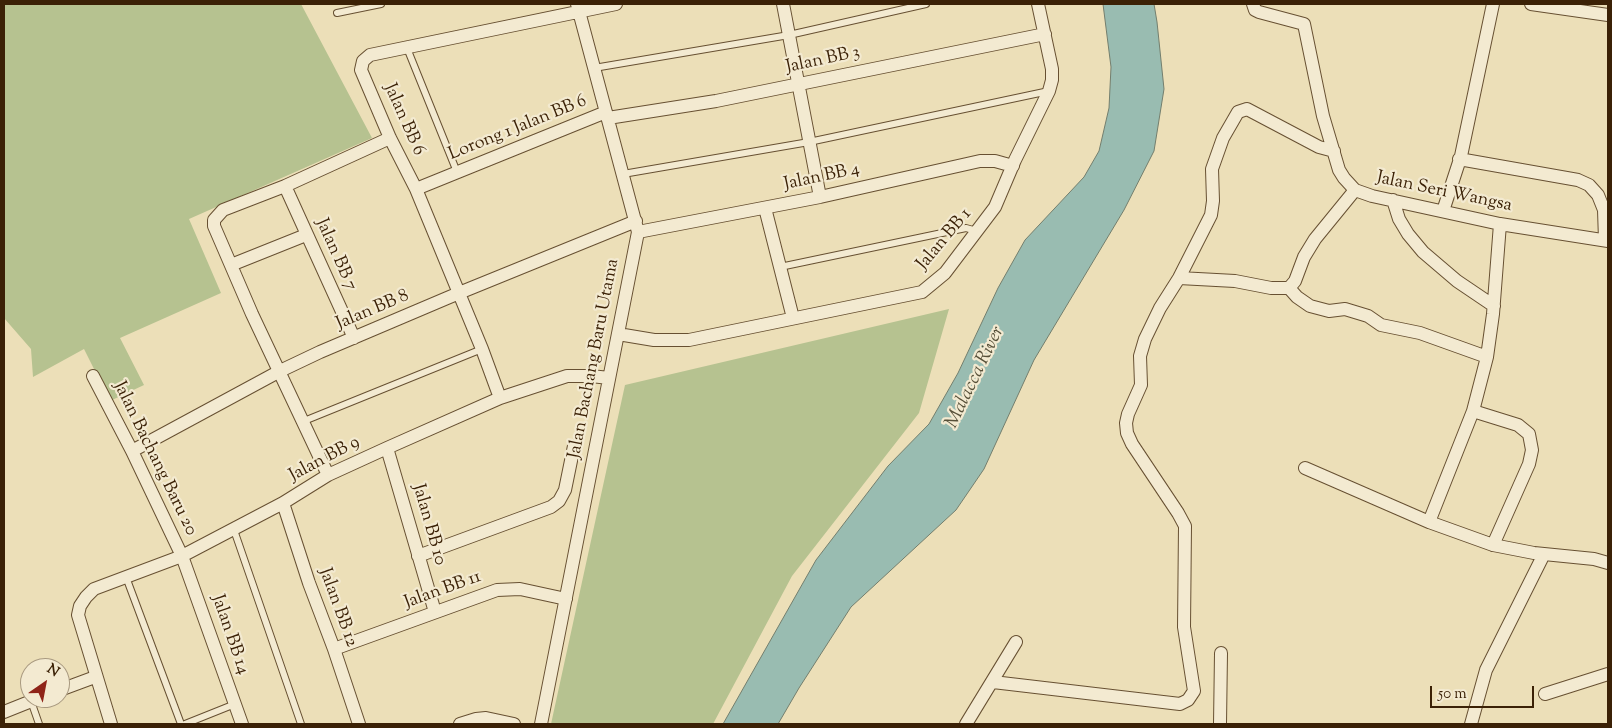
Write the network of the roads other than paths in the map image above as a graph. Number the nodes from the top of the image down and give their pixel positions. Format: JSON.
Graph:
{"nodes":[{"id":1,"x":381,"y":4,"type":"edge"},
{"id":2,"x":608,"y":4,"type":"edge"},
{"id":3,"x":783,"y":4,"type":"edge"},
{"id":4,"x":926,"y":4,"type":"edge"},
{"id":5,"x":1038,"y":4,"type":"edge"},
{"id":6,"x":1253,"y":4,"type":"edge"},
{"id":7,"x":1493,"y":4,"type":"edge"},
{"id":8,"x":1531,"y":4,"type":"edge"},
{"id":9,"x":578,"y":7,"type":"edge"},
{"id":10,"x":337,"y":13,"type":"dead end"},
{"id":11,"x":1608,"y":15,"type":"edge"},
{"id":12,"x":1045,"y":34,"type":"junction"},
{"id":13,"x":789,"y":35,"type":"junction"},
{"id":14,"x":407,"y":48,"type":"junction"},
{"id":15,"x":594,"y":68,"type":"junction"},
{"id":16,"x":798,"y":84,"type":"junction"},
{"id":17,"x":1049,"y":91,"type":"junction"},
{"id":18,"x":607,"y":115,"type":"junction"},
{"id":19,"x":390,"y":138,"type":"junction"},
{"id":20,"x":809,"y":142,"type":"junction"},
{"id":21,"x":1334,"y":151,"type":"junction"},
{"id":22,"x":1459,"y":160,"type":"junction"},
{"id":23,"x":1013,"y":166,"type":"junction"},
{"id":24,"x":457,"y":172,"type":"junction"},
{"id":25,"x":623,"y":174,"type":"junction"},
{"id":26,"x":285,"y":186,"type":"junction"},
{"id":27,"x":416,"y":189,"type":"junction"},
{"id":28,"x":1355,"y":190,"type":"junction"},
{"id":29,"x":820,"y":198,"type":"junction"},
{"id":30,"x":1393,"y":200,"type":"junction"},
{"id":31,"x":765,"y":208,"type":"junction"},
{"id":32,"x":1443,"y":211,"type":"junction"},
{"id":33,"x":1500,"y":224,"type":"junction"},
{"id":34,"x":637,"y":227,"type":"junction"},
{"id":35,"x":977,"y":231,"type":"junction"},
{"id":36,"x":306,"y":235,"type":"junction"},
{"id":37,"x":1607,"y":240,"type":"edge"},
{"id":38,"x":231,"y":265,"type":"junction"},
{"id":39,"x":780,"y":267,"type":"junction"},
{"id":40,"x":1179,"y":278,"type":"junction"},
{"id":41,"x":1289,"y":288,"type":"junction"},
{"id":42,"x":459,"y":293,"type":"junction"},
{"id":43,"x":1494,"y":306,"type":"junction"},
{"id":44,"x":793,"y":318,"type":"junction"},
{"id":45,"x":618,"y":334,"type":"junction"},
{"id":46,"x":354,"y":338,"type":"junction"},
{"id":47,"x":482,"y":349,"type":"junction"},
{"id":48,"x":1487,"y":357,"type":"junction"},
{"id":49,"x":280,"y":371,"type":"junction"},
{"id":50,"x":94,"y":376,"type":"dead end"},
{"id":51,"x":610,"y":378,"type":"junction"},
{"id":52,"x":500,"y":398,"type":"junction"},
{"id":53,"x":1473,"y":411,"type":"junction"},
{"id":54,"x":304,"y":421,"type":"junction"},
{"id":55,"x":574,"y":446,"type":"dead end"},
{"id":56,"x":387,"y":448,"type":"junction"},
{"id":57,"x":132,"y":451,"type":"junction"},
{"id":58,"x":1305,"y":468,"type":"dead end"},
{"id":59,"x":328,"y":475,"type":"junction"},
{"id":60,"x":282,"y":503,"type":"junction"},
{"id":61,"x":1429,"y":522,"type":"junction"},
{"id":62,"x":234,"y":530,"type":"junction"},
{"id":63,"x":1493,"y":545,"type":"junction"},
{"id":64,"x":1544,"y":554,"type":"junction"},
{"id":65,"x":182,"y":556,"type":"junction"},
{"id":66,"x":418,"y":556,"type":"junction"},
{"id":67,"x":1608,"y":563,"type":"edge"},
{"id":68,"x":126,"y":577,"type":"junction"},
{"id":69,"x":566,"y":599,"type":"junction"},
{"id":70,"x":435,"y":612,"type":"junction"},
{"id":71,"x":1016,"y":642,"type":"dead end"},
{"id":72,"x":334,"y":649,"type":"junction"},
{"id":73,"x":1221,"y":653,"type":"dead end"},
{"id":74,"x":1608,"y":674,"type":"edge"},
{"id":75,"x":95,"y":678,"type":"junction"},
{"id":76,"x":993,"y":682,"type":"junction"},
{"id":77,"x":70,"y":687,"type":"edge"},
{"id":78,"x":1546,"y":694,"type":"dead end"},
{"id":79,"x":234,"y":704,"type":"junction"},
{"id":80,"x":20,"y":705,"type":"edge"},
{"id":81,"x":36,"y":708,"type":"edge"},
{"id":82,"x":4,"y":712,"type":"edge"},
{"id":83,"x":39,"y":724,"type":"edge"},
{"id":84,"x":111,"y":724,"type":"edge"},
{"id":85,"x":181,"y":724,"type":"edge"},
{"id":86,"x":185,"y":724,"type":"edge"},
{"id":87,"x":242,"y":724,"type":"edge"},
{"id":88,"x":301,"y":724,"type":"edge"},
{"id":89,"x":359,"y":724,"type":"edge"},
{"id":90,"x":460,"y":724,"type":"edge"},
{"id":91,"x":514,"y":724,"type":"edge"},
{"id":92,"x":541,"y":724,"type":"edge"},
{"id":93,"x":966,"y":724,"type":"edge"},
{"id":94,"x":1220,"y":724,"type":"edge"},
{"id":95,"x":1471,"y":724,"type":"edge"}],
"edges":[{"from":1,"to":10,"type":"lane"},
{"from":2,"to":9,"type":"street","name":"Jalan BB 6"},
{"from":3,"to":13,"type":"street"},
{"from":4,"to":13,"type":"lane"},
{"from":5,"to":12,"type":"street","name":"Jalan BB 1"},
{"from":6,"to":21,"type":"street","name":"Jalan Seri Wangsa"},
{"from":7,"to":22,"type":"street"},
{"from":8,"to":11,"type":"street"},
{"from":9,"to":14,"type":"street","name":"Jalan BB 6"},
{"from":9,"to":15,"type":"street","name":"Jalan Bachang Baru Utama"},
{"from":12,"to":16,"type":"street","name":"Jalan BB 3"},
{"from":12,"to":17,"type":"street","name":"Jalan BB 1"},
{"from":13,"to":15,"type":"lane"},
{"from":13,"to":16,"type":"street"},
{"from":14,"to":19,"type":"street","name":"Jalan BB 6"},
{"from":14,"to":24,"type":"lane"},
{"from":15,"to":18,"type":"street","name":"Jalan Bachang Baru Utama"},
{"from":16,"to":18,"type":"street","name":"Jalan BB 3"},
{"from":16,"to":20,"type":"street"},
{"from":17,"to":20,"type":"lane"},
{"from":17,"to":23,"type":"street","name":"Jalan BB 1"},
{"from":18,"to":24,"type":"street","name":"Lorong 1 Jalan BB 6"},
{"from":18,"to":25,"type":"street","name":"Jalan Bachang Baru Utama"},
{"from":19,"to":26,"type":"street"},
{"from":19,"to":27,"type":"street","name":"Jalan BB 6"},
{"from":20,"to":25,"type":"lane"},
{"from":20,"to":29,"type":"street"},
{"from":21,"to":28,"type":"street","name":"Jalan Seri Wangsa"},
{"from":21,"to":40,"type":"street"},
{"from":22,"to":32,"type":"street"},
{"from":22,"to":37,"type":"street"},
{"from":23,"to":29,"type":"street","name":"Jalan BB 4"},
{"from":23,"to":35,"type":"street","name":"Jalan BB 1"},
{"from":24,"to":27,"type":"street","name":"Lorong 1 Jalan BB 6"},
{"from":25,"to":34,"type":"street","name":"Jalan Bachang Baru Utama"},
{"from":26,"to":36,"type":"street","name":"Jalan BB 7"},
{"from":26,"to":38,"type":"street"},
{"from":27,"to":42,"type":"street","name":"Jalan BB 6"},
{"from":28,"to":30,"type":"street","name":"Jalan Seri Wangsa"},
{"from":28,"to":41,"type":"street"},
{"from":29,"to":31,"type":"street","name":"Jalan BB 4"},
{"from":30,"to":32,"type":"street","name":"Jalan Seri Wangsa"},
{"from":30,"to":43,"type":"street"},
{"from":31,"to":34,"type":"street","name":"Jalan BB 4"},
{"from":31,"to":39,"type":"street"},
{"from":32,"to":33,"type":"street","name":"Jalan Seri Wangsa"},
{"from":33,"to":37,"type":"street","name":"Jalan Seri Wangsa"},
{"from":33,"to":43,"type":"street"},
{"from":34,"to":42,"type":"street","name":"Jalan BB 8"},
{"from":34,"to":45,"type":"street","name":"Jalan Bachang Baru Utama"},
{"from":35,"to":39,"type":"lane"},
{"from":35,"to":44,"type":"street","name":"Jalan BB 1"},
{"from":36,"to":38,"type":"street"},
{"from":36,"to":46,"type":"street","name":"Jalan BB 7"},
{"from":38,"to":49,"type":"street"},
{"from":39,"to":44,"type":"street"},
{"from":40,"to":41,"type":"street"},
{"from":40,"to":76,"type":"street"},
{"from":41,"to":48,"type":"street"},
{"from":42,"to":46,"type":"street","name":"Jalan BB 8"},
{"from":42,"to":47,"type":"street","name":"Jalan BB 6"},
{"from":43,"to":48,"type":"street"},
{"from":44,"to":45,"type":"street","name":"Jalan BB 1"},
{"from":45,"to":51,"type":"street","name":"Jalan Bachang Baru Utama"},
{"from":46,"to":49,"type":"street","name":"Jalan BB 8"},
{"from":47,"to":52,"type":"street","name":"Jalan BB 6"},
{"from":47,"to":54,"type":"lane"},
{"from":48,"to":53,"type":"street"},
{"from":49,"to":54,"type":"street"},
{"from":49,"to":57,"type":"street","name":"Jalan BB 8"},
{"from":50,"to":57,"type":"street","name":"Jalan Bachang Baru 20"},
{"from":51,"to":52,"type":"street","name":"Jalan BB 9"},
{"from":51,"to":69,"type":"street","name":"Jalan Bachang Baru Utama"},
{"from":52,"to":56,"type":"street","name":"Jalan BB 9"},
{"from":53,"to":61,"type":"street"},
{"from":53,"to":63,"type":"street"},
{"from":54,"to":59,"type":"street"},
{"from":55,"to":66,"type":"street"},
{"from":56,"to":59,"type":"street","name":"Jalan BB 9"},
{"from":56,"to":66,"type":"street","name":"Jalan BB 10"},
{"from":57,"to":65,"type":"street","name":"Jalan Bachang Baru 20"},
{"from":58,"to":61,"type":"street"},
{"from":59,"to":60,"type":"street","name":"Jalan BB 9"},
{"from":60,"to":62,"type":"street","name":"Jalan BB 9"},
{"from":60,"to":72,"type":"street","name":"Jalan BB 12"},
{"from":61,"to":63,"type":"street"},
{"from":62,"to":65,"type":"street","name":"Jalan BB 9"},
{"from":62,"to":88,"type":"lane"},
{"from":63,"to":64,"type":"street"},
{"from":64,"to":67,"type":"street"},
{"from":64,"to":95,"type":"street"},
{"from":65,"to":68,"type":"street","name":"Jalan BB 9"},
{"from":65,"to":79,"type":"street","name":"Jalan BB 14"},
{"from":66,"to":70,"type":"street","name":"Jalan BB 10"},
{"from":68,"to":75,"type":"street","name":"Jalan BB 9"},
{"from":68,"to":85,"type":"lane"},
{"from":69,"to":70,"type":"street","name":"Jalan BB 11"},
{"from":69,"to":92,"type":"street","name":"Jalan Bachang Baru Utama"},
{"from":70,"to":72,"type":"street","name":"Jalan BB 11"},
{"from":71,"to":76,"type":"street"},
{"from":72,"to":89,"type":"street","name":"Jalan BB 12"},
{"from":73,"to":94,"type":"street"},
{"from":74,"to":78,"type":"street"},
{"from":75,"to":77,"type":"street"},
{"from":75,"to":84,"type":"street"},
{"from":76,"to":93,"type":"street"},
{"from":79,"to":86,"type":"lane"},
{"from":79,"to":87,"type":"street","name":"Jalan BB 14"},
{"from":80,"to":82,"type":"street"},
{"from":81,"to":83,"type":"lane"},
{"from":90,"to":91,"type":"street"}]}
